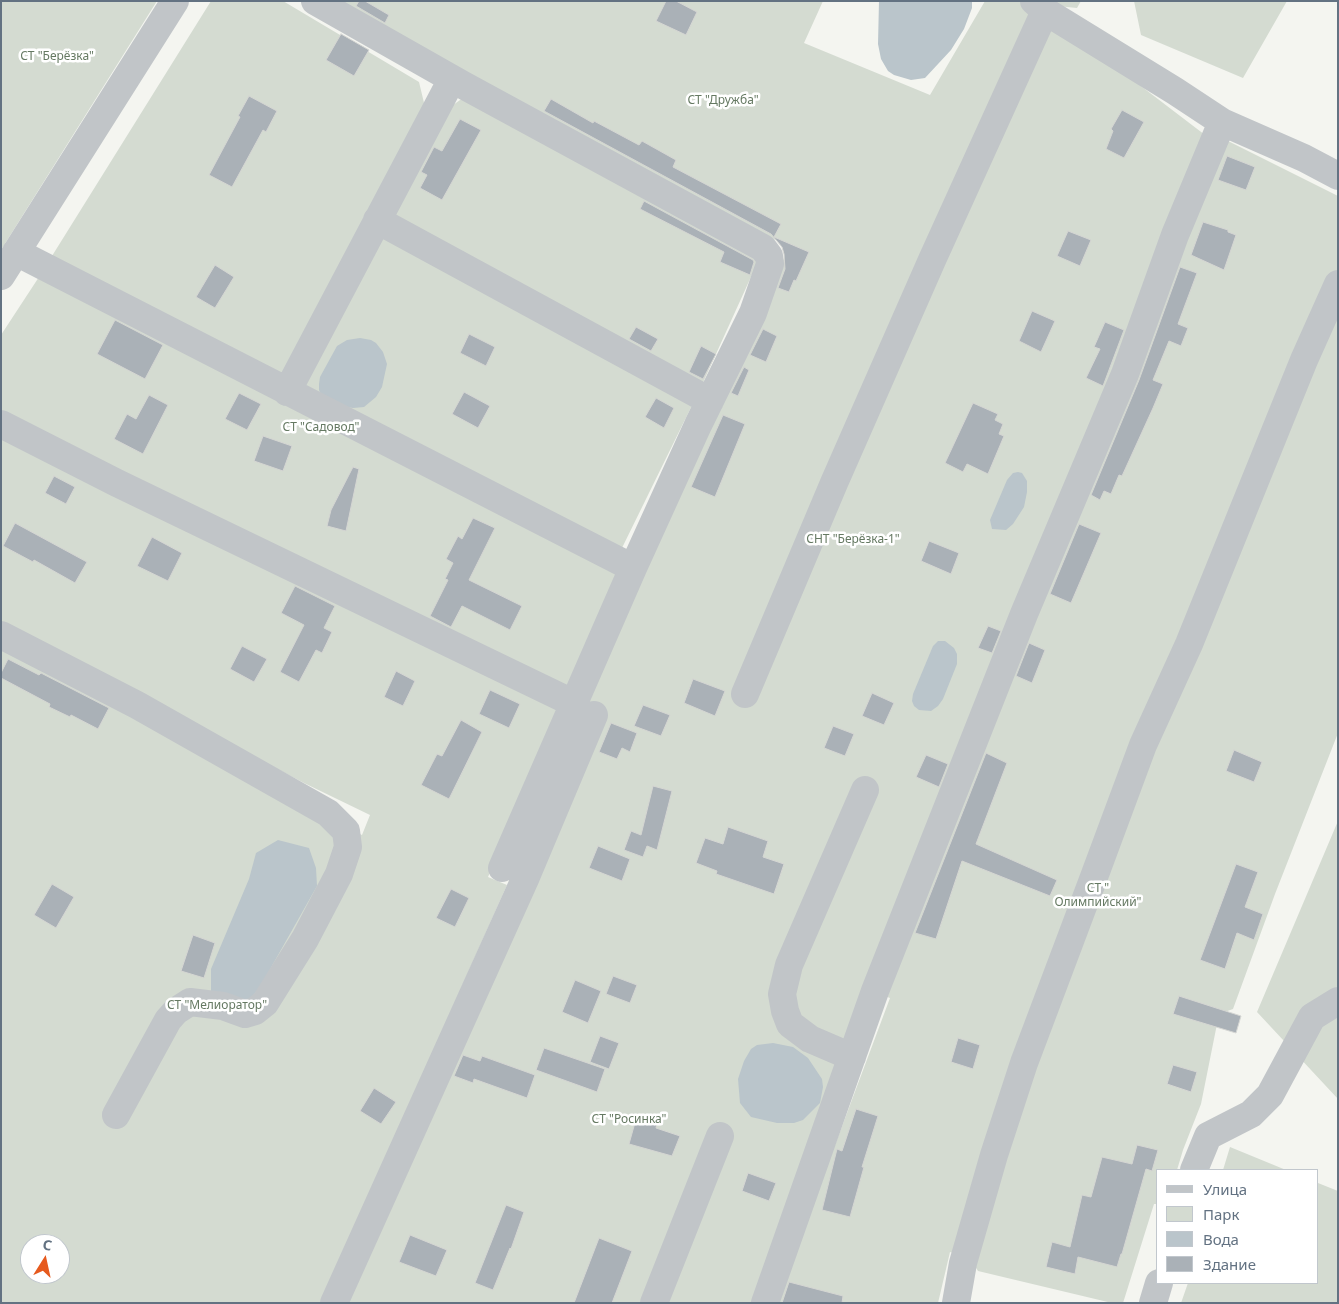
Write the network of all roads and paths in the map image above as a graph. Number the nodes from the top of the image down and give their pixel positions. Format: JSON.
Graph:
{"nodes":[{"id":1,"x":175,"y":1,"type":"edge"},
{"id":2,"x":315,"y":1,"type":"edge"},
{"id":3,"x":1039,"y":6,"type":"edge"},
{"id":4,"x":452,"y":78,"type":"junction"},
{"id":5,"x":1222,"y":122,"type":"junction"},
{"id":6,"x":1338,"y":176,"type":"edge"},
{"id":7,"x":378,"y":220,"type":"junction"},
{"id":8,"x":16,"y":252,"type":"junction"},
{"id":9,"x":1,"y":276,"type":"edge"},
{"id":10,"x":1338,"y":284,"type":"edge"},
{"id":11,"x":287,"y":392,"type":"junction"},
{"id":12,"x":710,"y":401,"type":"junction"},
{"id":13,"x":1,"y":424,"type":"edge"},
{"id":14,"x":633,"y":568,"type":"junction"},
{"id":15,"x":1,"y":634,"type":"edge"},
{"id":16,"x":745,"y":694,"type":"dead end"},
{"id":17,"x":583,"y":709,"type":"junction"},
{"id":18,"x":865,"y":790,"type":"dead end"},
{"id":19,"x":502,"y":868,"type":"dead end"},
{"id":20,"x":1338,"y":1001,"type":"edge"},
{"id":21,"x":852,"y":1057,"type":"junction"},
{"id":22,"x":116,"y":1115,"type":"dead end"},
{"id":23,"x":720,"y":1136,"type":"dead end"},
{"id":24,"x":1194,"y":1169,"type":"edge"},
{"id":25,"x":1159,"y":1284,"type":"edge"},
{"id":26,"x":334,"y":1303,"type":"edge"},
{"id":27,"x":654,"y":1303,"type":"edge"},
{"id":28,"x":765,"y":1303,"type":"edge"},
{"id":29,"x":956,"y":1303,"type":"edge"},
{"id":30,"x":1153,"y":1303,"type":"edge"}],
"edges":[{"from":1,"to":8,"type":"lane"},
{"from":2,"to":4,"type":"lane"},
{"from":3,"to":5,"type":"lane"},
{"from":3,"to":16,"type":"lane"},
{"from":4,"to":7,"type":"lane"},
{"from":4,"to":12,"type":"lane"},
{"from":5,"to":6,"type":"lane"},
{"from":5,"to":21,"type":"lane"},
{"from":7,"to":11,"type":"lane"},
{"from":7,"to":12,"type":"lane"},
{"from":8,"to":9,"type":"lane"},
{"from":8,"to":11,"type":"lane"},
{"from":10,"to":29,"type":"lane"},
{"from":11,"to":14,"type":"lane"},
{"from":12,"to":14,"type":"lane"},
{"from":13,"to":17,"type":"lane"},
{"from":14,"to":17,"type":"lane"},
{"from":15,"to":22,"type":"lane"},
{"from":17,"to":19,"type":"lane"},
{"from":17,"to":26,"type":"lane"},
{"from":18,"to":21,"type":"lane"},
{"from":20,"to":24,"type":"lane"},
{"from":21,"to":28,"type":"lane"},
{"from":23,"to":27,"type":"lane"},
{"from":25,"to":30,"type":"lane"}]}
